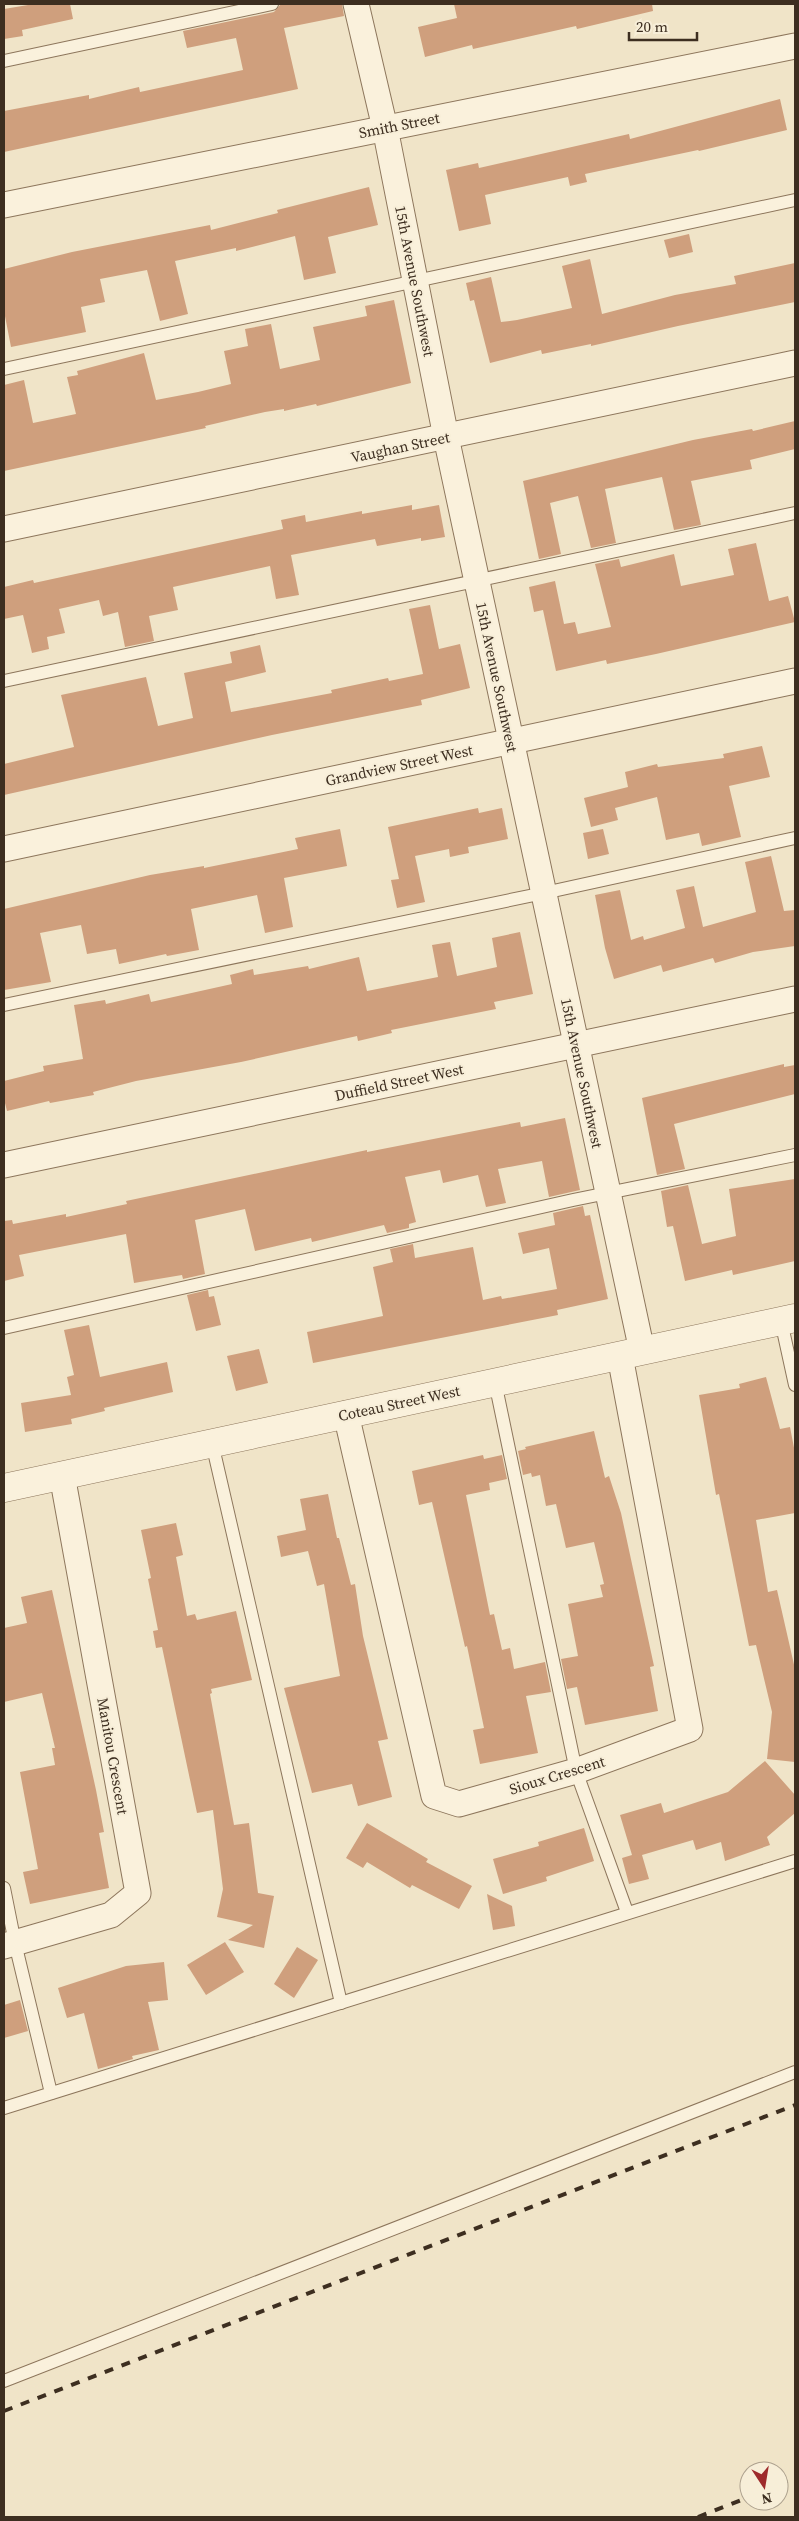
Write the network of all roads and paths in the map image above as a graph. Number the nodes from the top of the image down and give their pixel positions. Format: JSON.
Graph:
{"nodes":[{"id":1,"x":272,"y":4,"type":"edge"},
{"id":2,"x":356,"y":4,"type":"edge"},
{"id":3,"x":795,"y":46,"type":"edge"},
{"id":4,"x":4,"y":61,"type":"edge"},
{"id":5,"x":385,"y":128,"type":"junction"},
{"id":6,"x":795,"y":200,"type":"edge"},
{"id":7,"x":4,"y":205,"type":"edge"},
{"id":8,"x":415,"y":283,"type":"junction"},
{"id":9,"x":795,"y":363,"type":"edge"},
{"id":10,"x":4,"y":369,"type":"edge"},
{"id":11,"x":446,"y":437,"type":"junction"},
{"id":12,"x":795,"y":513,"type":"edge"},
{"id":13,"x":4,"y":529,"type":"edge"},
{"id":14,"x":476,"y":579,"type":"junction"},
{"id":15,"x":4,"y":680,"type":"edge"},
{"id":16,"x":795,"y":681,"type":"edge"},
{"id":17,"x":511,"y":741,"type":"junction"},
{"id":18,"x":795,"y":838,"type":"edge"},
{"id":19,"x":4,"y":849,"type":"edge"},
{"id":20,"x":544,"y":893,"type":"junction"},
{"id":21,"x":795,"y":999,"type":"edge"},
{"id":22,"x":4,"y":1005,"type":"edge"},
{"id":23,"x":576,"y":1044,"type":"junction"},
{"id":24,"x":795,"y":1155,"type":"edge"},
{"id":25,"x":4,"y":1165,"type":"edge"},
{"id":26,"x":608,"y":1193,"type":"junction"},
{"id":27,"x":788,"y":1320,"type":"edge"},
{"id":28,"x":4,"y":1328,"type":"edge"},
{"id":29,"x":631,"y":1353,"type":"junction"},
{"id":30,"x":495,"y":1382,"type":"junction"},
{"id":31,"x":795,"y":1385,"type":"edge"},
{"id":32,"x":346,"y":1414,"type":"junction"},
{"id":33,"x":212,"y":1443,"type":"junction"},
{"id":34,"x":62,"y":1475,"type":"junction"},
{"id":35,"x":4,"y":1488,"type":"edge"},
{"id":36,"x":576,"y":1771,"type":"junction"},
{"id":37,"x":795,"y":1861,"type":"edge"},
{"id":38,"x":4,"y":1888,"type":"edge"},
{"id":39,"x":627,"y":1912,"type":"junction"},
{"id":40,"x":9,"y":1944,"type":"edge"},
{"id":41,"x":341,"y":2003,"type":"junction"},
{"id":42,"x":795,"y":2072,"type":"edge"},
{"id":43,"x":51,"y":2093,"type":"junction"},
{"id":44,"x":4,"y":2108,"type":"edge"},
{"id":45,"x":4,"y":2381,"type":"edge"}],
"edges":[{"from":1,"to":4,"type":"lane"},
{"from":2,"to":5,"type":"street","name":"15th Avenue Southwest"},
{"from":3,"to":5,"type":"street","name":"Smith Street"},
{"from":5,"to":7,"type":"street","name":"Smith Street"},
{"from":5,"to":8,"type":"street","name":"15th Avenue Southwest"},
{"from":6,"to":8,"type":"lane"},
{"from":8,"to":10,"type":"lane"},
{"from":8,"to":11,"type":"street","name":"15th Avenue Southwest"},
{"from":9,"to":11,"type":"street","name":"Vaughan Street"},
{"from":11,"to":13,"type":"street","name":"Vaughan Street"},
{"from":11,"to":14,"type":"street","name":"15th Avenue Southwest"},
{"from":12,"to":14,"type":"lane"},
{"from":14,"to":15,"type":"lane"},
{"from":14,"to":17,"type":"street","name":"15th Avenue Southwest"},
{"from":16,"to":17,"type":"street","name":"Grandview Street West"},
{"from":17,"to":19,"type":"street","name":"Grandview Street West"},
{"from":17,"to":20,"type":"street","name":"15th Avenue Southwest"},
{"from":18,"to":20,"type":"lane"},
{"from":20,"to":22,"type":"lane"},
{"from":20,"to":23,"type":"street","name":"15th Avenue Southwest"},
{"from":21,"to":23,"type":"street","name":"Duffield Street West"},
{"from":23,"to":25,"type":"street","name":"Duffield Street West"},
{"from":23,"to":26,"type":"street","name":"15th Avenue Southwest"},
{"from":24,"to":26,"type":"lane"},
{"from":26,"to":28,"type":"lane"},
{"from":26,"to":29,"type":"street","name":"15th Avenue Southwest"},
{"from":27,"to":29,"type":"street","name":"Coteau Street West"},
{"from":27,"to":31,"type":"lane"},
{"from":29,"to":30,"type":"street","name":"Coteau Street West"},
{"from":29,"to":36,"type":"street","name":"Sioux Crescent"},
{"from":30,"to":32,"type":"street","name":"Coteau Street West"},
{"from":30,"to":36,"type":"lane"},
{"from":32,"to":33,"type":"street","name":"Coteau Street West"},
{"from":32,"to":36,"type":"street","name":"Sioux Crescent"},
{"from":33,"to":34,"type":"street","name":"Coteau Street West"},
{"from":33,"to":41,"type":"lane"},
{"from":34,"to":35,"type":"street","name":"Coteau Street West"},
{"from":34,"to":40,"type":"street","name":"Manitou Crescent"},
{"from":36,"to":39,"type":"lane"},
{"from":37,"to":39,"type":"lane"},
{"from":38,"to":40,"type":"lane"},
{"from":39,"to":41,"type":"lane"},
{"from":40,"to":43,"type":"lane"},
{"from":41,"to":43,"type":"lane"},
{"from":42,"to":45,"type":"lane"},
{"from":43,"to":44,"type":"lane"}]}
